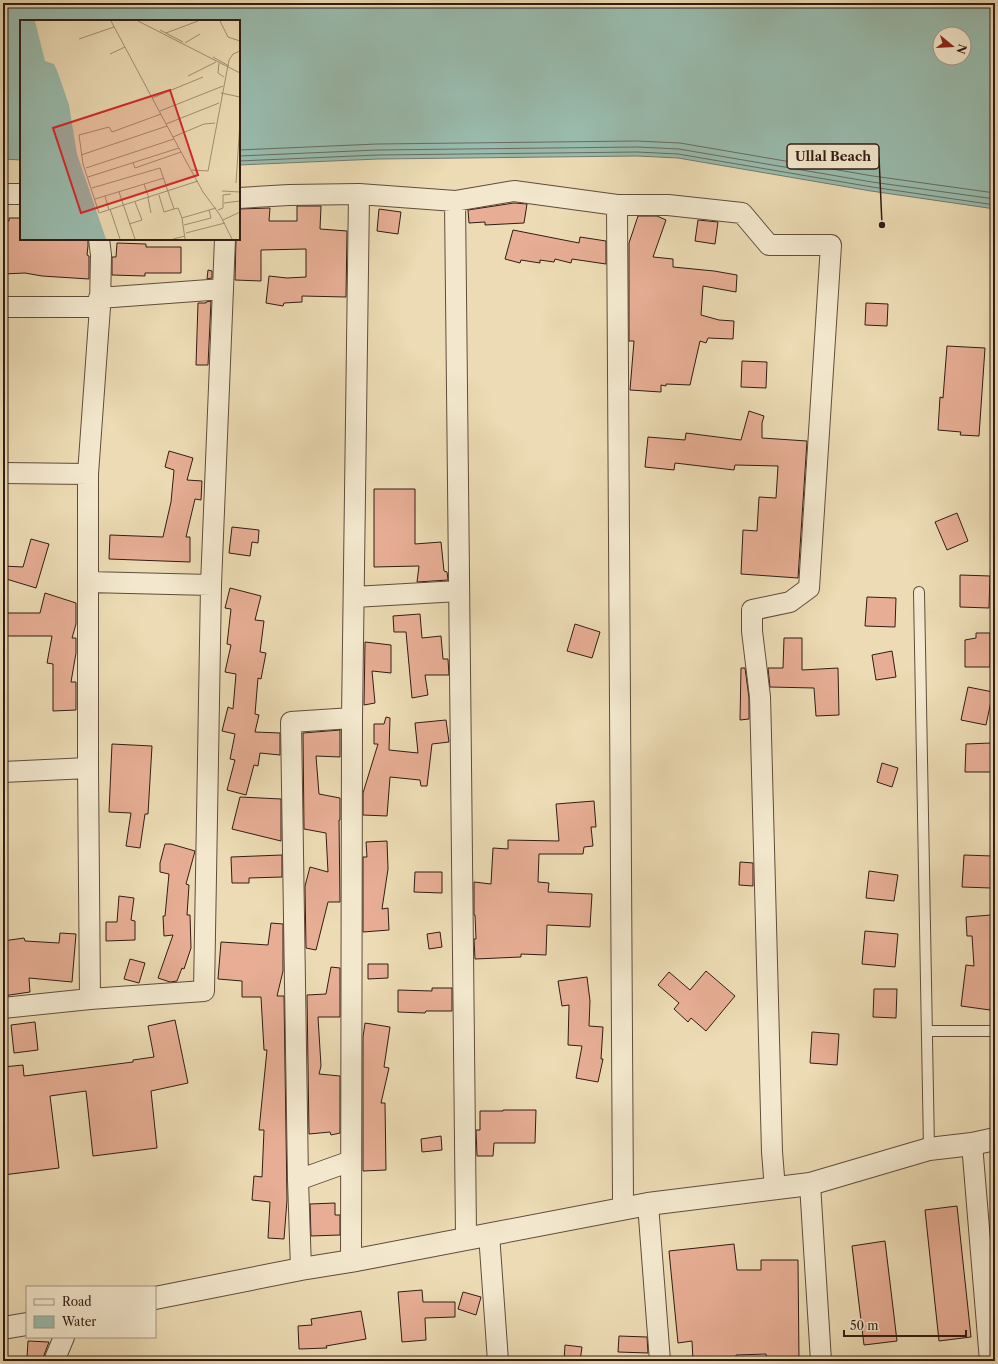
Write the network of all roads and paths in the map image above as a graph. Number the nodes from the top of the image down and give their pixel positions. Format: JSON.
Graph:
{"nodes":[{"id":1,"x":3,"y":194,"type":"edge"},
{"id":2,"x":20,"y":194,"type":"edge"},
{"id":3,"x":359,"y":194,"type":"junction"},
{"id":4,"x":240,"y":198,"type":"edge"},
{"id":5,"x":455,"y":201,"type":"junction"},
{"id":6,"x":617,"y":204,"type":"junction"},
{"id":7,"x":99,"y":240,"type":"edge"},
{"id":8,"x":225,"y":240,"type":"edge"},
{"id":9,"x":223,"y":289,"type":"junction"},
{"id":10,"x":99,"y":303,"type":"junction"},
{"id":11,"x":3,"y":307,"type":"edge"},
{"id":12,"x":3,"y":473,"type":"edge"},
{"id":13,"x":88,"y":474,"type":"junction"},
{"id":14,"x":88,"y":582,"type":"junction"},
{"id":15,"x":211,"y":585,"type":"junction"},
{"id":16,"x":459,"y":591,"type":"junction"},
{"id":17,"x":919,"y":592,"type":"dead end"},
{"id":18,"x":354,"y":597,"type":"junction"},
{"id":19,"x":352,"y":718,"type":"junction"},
{"id":20,"x":88,"y":768,"type":"junction"},
{"id":21,"x":3,"y":772,"type":"edge"},
{"id":22,"x":90,"y":999,"type":"junction"},
{"id":23,"x":3,"y":1008,"type":"edge"},
{"id":24,"x":927,"y":1031,"type":"junction"},
{"id":25,"x":995,"y":1031,"type":"edge"},
{"id":26,"x":995,"y":1139,"type":"edge"},
{"id":27,"x":972,"y":1144,"type":"junction"},
{"id":28,"x":929,"y":1149,"type":"junction"},
{"id":29,"x":351,"y":1161,"type":"junction"},
{"id":30,"x":298,"y":1180,"type":"junction"},
{"id":31,"x":810,"y":1184,"type":"junction"},
{"id":32,"x":774,"y":1189,"type":"junction"},
{"id":33,"x":648,"y":1204,"type":"junction"},
{"id":34,"x":622,"y":1208,"type":"junction"},
{"id":35,"x":489,"y":1234,"type":"junction"},
{"id":36,"x":467,"y":1238,"type":"junction"},
{"id":37,"x":351,"y":1261,"type":"junction"},
{"id":38,"x":301,"y":1269,"type":"junction"},
{"id":39,"x":156,"y":1298,"type":"edge"},
{"id":40,"x":26,"y":1324,"type":"edge"},
{"id":41,"x":3,"y":1328,"type":"edge"},
{"id":42,"x":64,"y":1338,"type":"edge"},
{"id":43,"x":54,"y":1361,"type":"edge"},
{"id":44,"x":498,"y":1361,"type":"edge"},
{"id":45,"x":660,"y":1361,"type":"edge"},
{"id":46,"x":821,"y":1361,"type":"edge"},
{"id":47,"x":990,"y":1361,"type":"edge"}],
"edges":[{"from":1,"to":2,"type":"street"},
{"from":3,"to":4,"type":"street"},
{"from":3,"to":5,"type":"street"},
{"from":3,"to":18,"type":"street"},
{"from":5,"to":6,"type":"street"},
{"from":5,"to":16,"type":"street"},
{"from":6,"to":32,"type":"street"},
{"from":6,"to":34,"type":"street"},
{"from":7,"to":10,"type":"street"},
{"from":8,"to":9,"type":"street"},
{"from":9,"to":10,"type":"street"},
{"from":9,"to":15,"type":"street"},
{"from":10,"to":11,"type":"street"},
{"from":10,"to":13,"type":"street"},
{"from":12,"to":13,"type":"street"},
{"from":13,"to":14,"type":"street"},
{"from":14,"to":15,"type":"street"},
{"from":14,"to":20,"type":"street"},
{"from":15,"to":22,"type":"street"},
{"from":16,"to":18,"type":"street"},
{"from":16,"to":36,"type":"street"},
{"from":17,"to":24,"type":"lane"},
{"from":18,"to":19,"type":"street"},
{"from":19,"to":29,"type":"street"},
{"from":19,"to":30,"type":"street"},
{"from":20,"to":21,"type":"street"},
{"from":20,"to":22,"type":"street"},
{"from":22,"to":23,"type":"street"},
{"from":24,"to":25,"type":"lane"},
{"from":24,"to":28,"type":"lane"},
{"from":26,"to":27,"type":"street"},
{"from":27,"to":28,"type":"street"},
{"from":27,"to":47,"type":"street"},
{"from":28,"to":31,"type":"street"},
{"from":29,"to":30,"type":"street"},
{"from":29,"to":37,"type":"street"},
{"from":30,"to":38,"type":"street"},
{"from":31,"to":32,"type":"street"},
{"from":31,"to":46,"type":"street"},
{"from":32,"to":33,"type":"street"},
{"from":33,"to":34,"type":"street"},
{"from":33,"to":45,"type":"street"},
{"from":34,"to":35,"type":"street"},
{"from":35,"to":36,"type":"street"},
{"from":35,"to":44,"type":"street"},
{"from":36,"to":37,"type":"street"},
{"from":37,"to":38,"type":"street"},
{"from":38,"to":39,"type":"street"},
{"from":40,"to":41,"type":"street"},
{"from":42,"to":43,"type":"street"}]}
